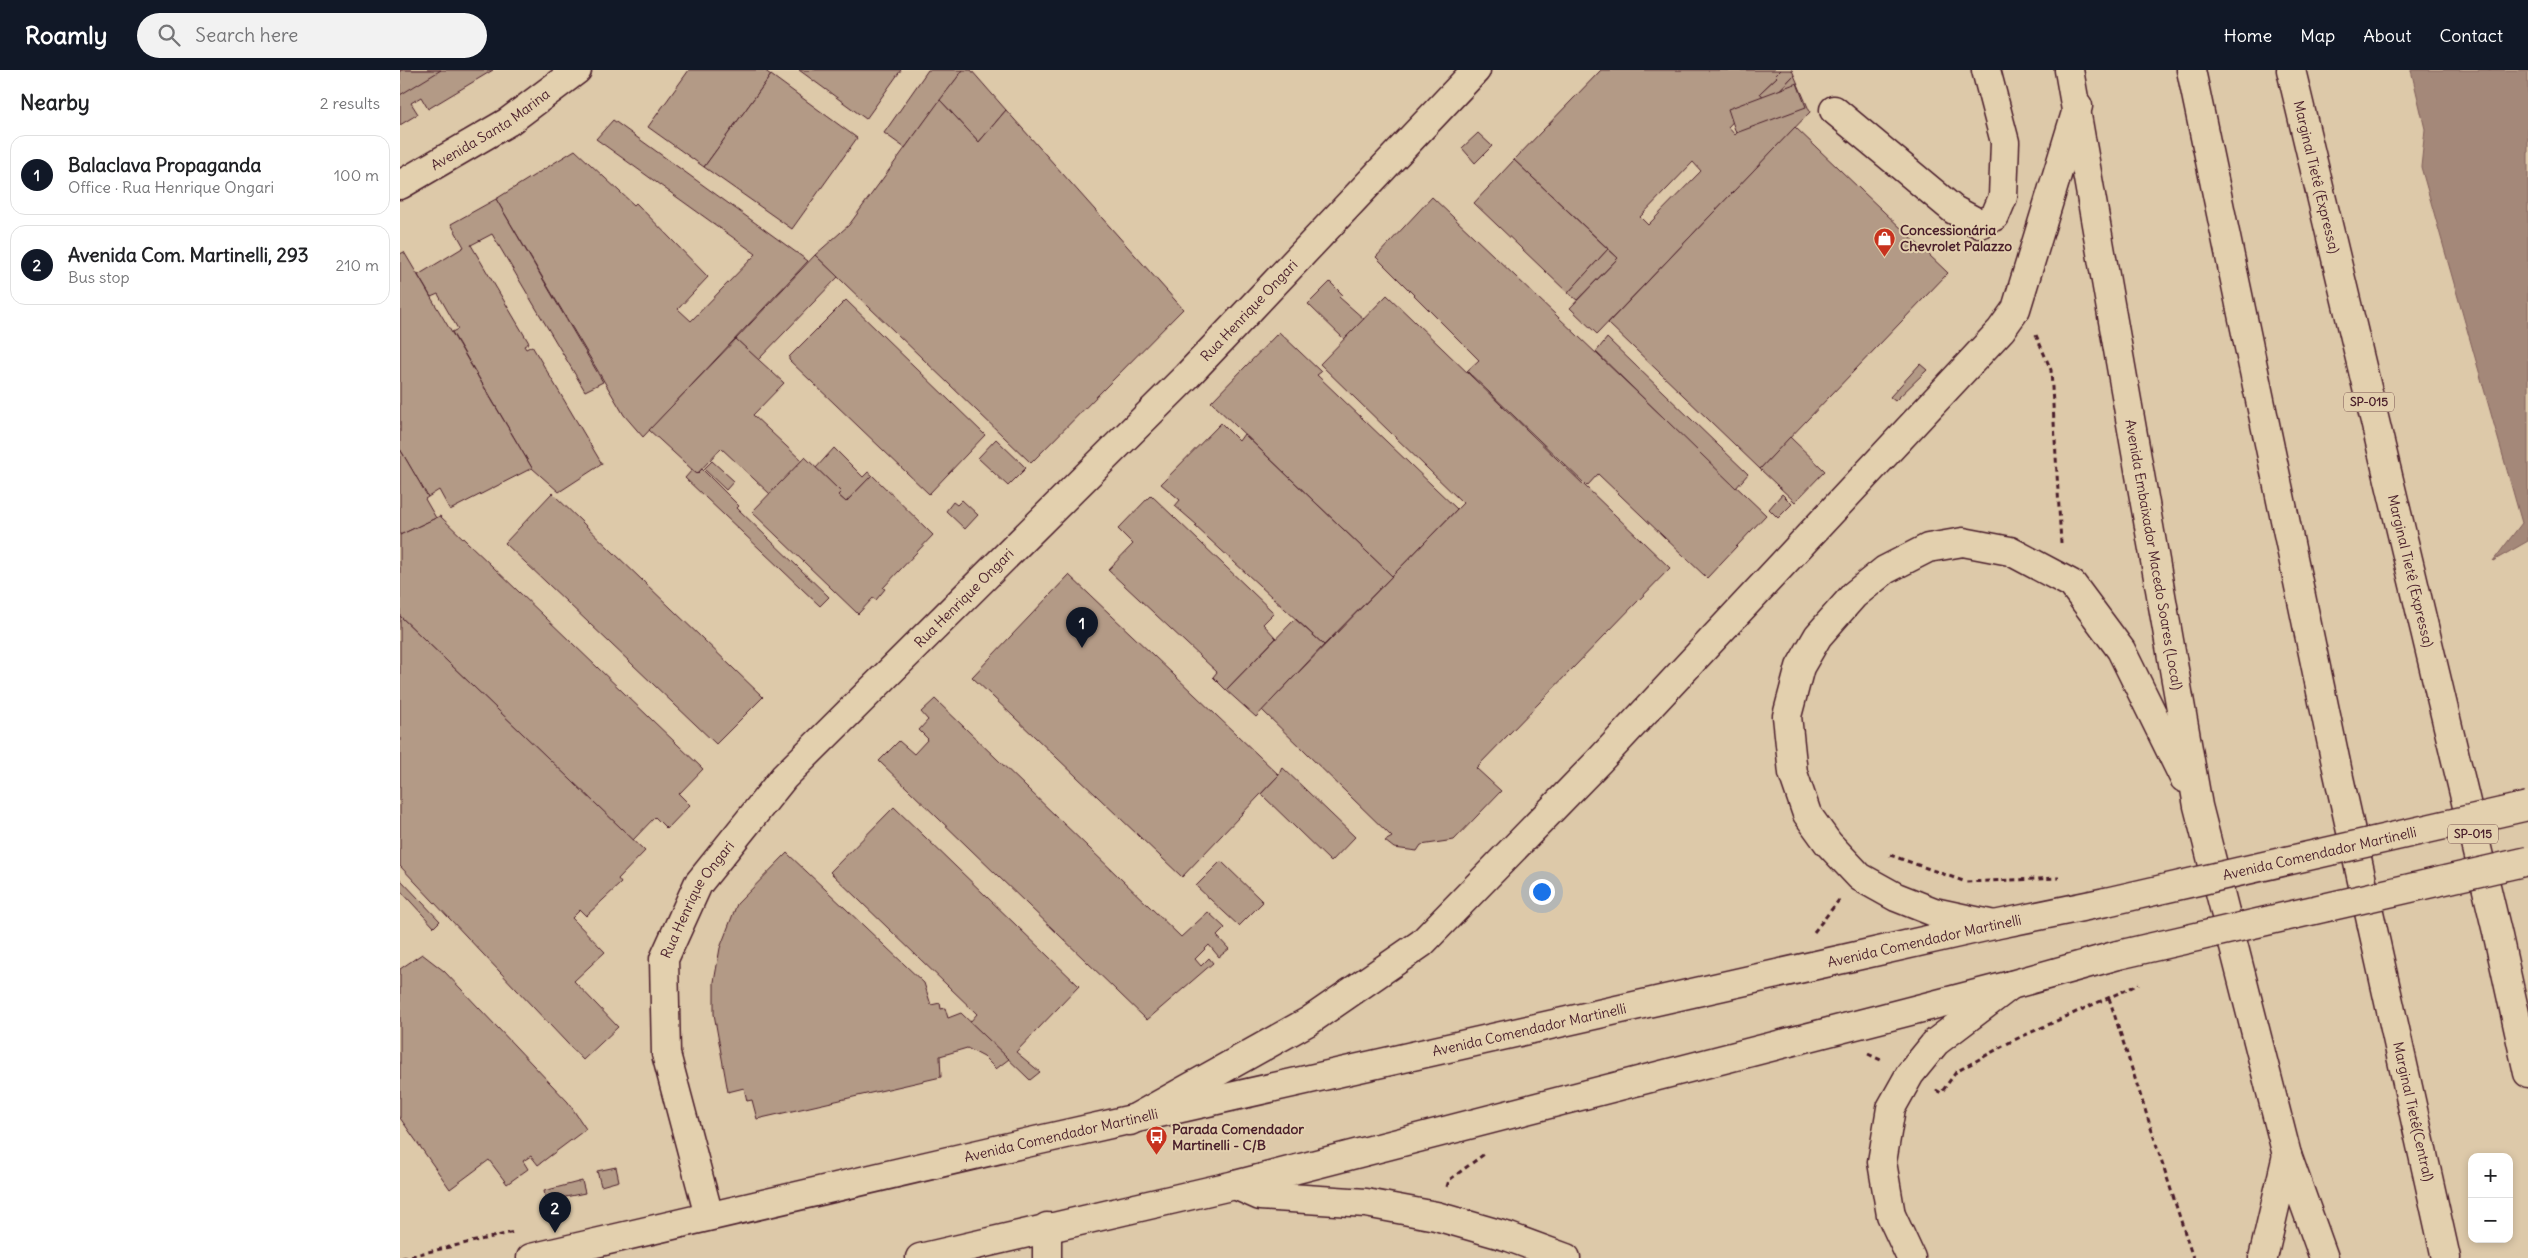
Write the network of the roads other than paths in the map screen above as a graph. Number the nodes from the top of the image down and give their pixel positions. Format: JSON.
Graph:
{"nodes":[{"id":1,"x":577,"y":70,"type":"edge"},
{"id":2,"x":1476,"y":70,"type":"edge"},
{"id":3,"x":1986,"y":70,"type":"edge"},
{"id":4,"x":2069,"y":70,"type":"edge"},
{"id":5,"x":2191,"y":70,"type":"edge"},
{"id":6,"x":2291,"y":70,"type":"edge"},
{"id":7,"x":2078,"y":106,"type":"junction"},
{"id":8,"x":1834,"y":110,"type":"dead end"},
{"id":9,"x":400,"y":185,"type":"edge"},
{"id":10,"x":2198,"y":806,"type":"junction"},
{"id":11,"x":2528,"y":806,"type":"edge"},
{"id":12,"x":2528,"y":861,"type":"edge"},
{"id":13,"x":1994,"y":925,"type":"junction"},
{"id":14,"x":2012,"y":985,"type":"junction"},
{"id":15,"x":2528,"y":1073,"type":"edge"},
{"id":16,"x":1130,"y":1121,"type":"junction"},
{"id":17,"x":2287,"y":1155,"type":"junction"},
{"id":18,"x":1235,"y":1185,"type":"junction"},
{"id":19,"x":709,"y":1216,"type":"junction"},
{"id":20,"x":1047,"y":1227,"type":"junction"},
{"id":21,"x":531,"y":1258,"type":"edge"},
{"id":22,"x":920,"y":1258,"type":"edge"},
{"id":23,"x":1047,"y":1258,"type":"edge"},
{"id":24,"x":1566,"y":1258,"type":"edge"},
{"id":25,"x":1911,"y":1258,"type":"edge"},
{"id":26,"x":2263,"y":1258,"type":"edge"},
{"id":27,"x":2324,"y":1258,"type":"edge"},
{"id":28,"x":2446,"y":1258,"type":"edge"}],
"edges":[{"from":1,"to":9,"type":"main road","name":"Avenida Santa Marina"},
{"from":2,"to":19,"type":"main road","name":"Rua Henrique Ongari"},
{"from":3,"to":8,"type":"main road"},
{"from":4,"to":7,"type":"main road","name":"Avenida Embaixador Macedo Soares (Local)"},
{"from":5,"to":28,"type":"main road","name":"Marginal Tietê(Central)"},
{"from":6,"to":15,"type":"main road","name":"Marginal Tietê (Expressa)","number":"SP-015"},
{"from":7,"to":10,"type":"main road","name":"Avenida Embaixador Macedo Soares (Local)"},
{"from":7,"to":16,"type":"main road"},
{"from":10,"to":13,"type":"main road"},
{"from":10,"to":17,"type":"main road","name":"Avenida Embaixador Macedo Soares (Local)"},
{"from":11,"to":13,"type":"main road","name":"Avenida Comendador Martinelli","bridge":true},
{"from":12,"to":14,"type":"main road","bridge":true},
{"from":13,"to":16,"type":"main road","name":"Avenida Comendador Martinelli"},
{"from":14,"to":18,"type":"main road"},
{"from":14,"to":25,"type":"main road"},
{"from":16,"to":19,"type":"main road","name":"Avenida Comendador Martinelli"},
{"from":17,"to":26,"type":"main road"},
{"from":17,"to":27,"type":"main road","name":"Avenida Embaixador Macedo Soares (Local)"},
{"from":18,"to":20,"type":"main road"},
{"from":18,"to":24,"type":"main road"},
{"from":19,"to":21,"type":"main road","name":"Avenida Comendador Martinelli"},
{"from":20,"to":22,"type":"main road"},
{"from":20,"to":23,"type":"main road"}]}
